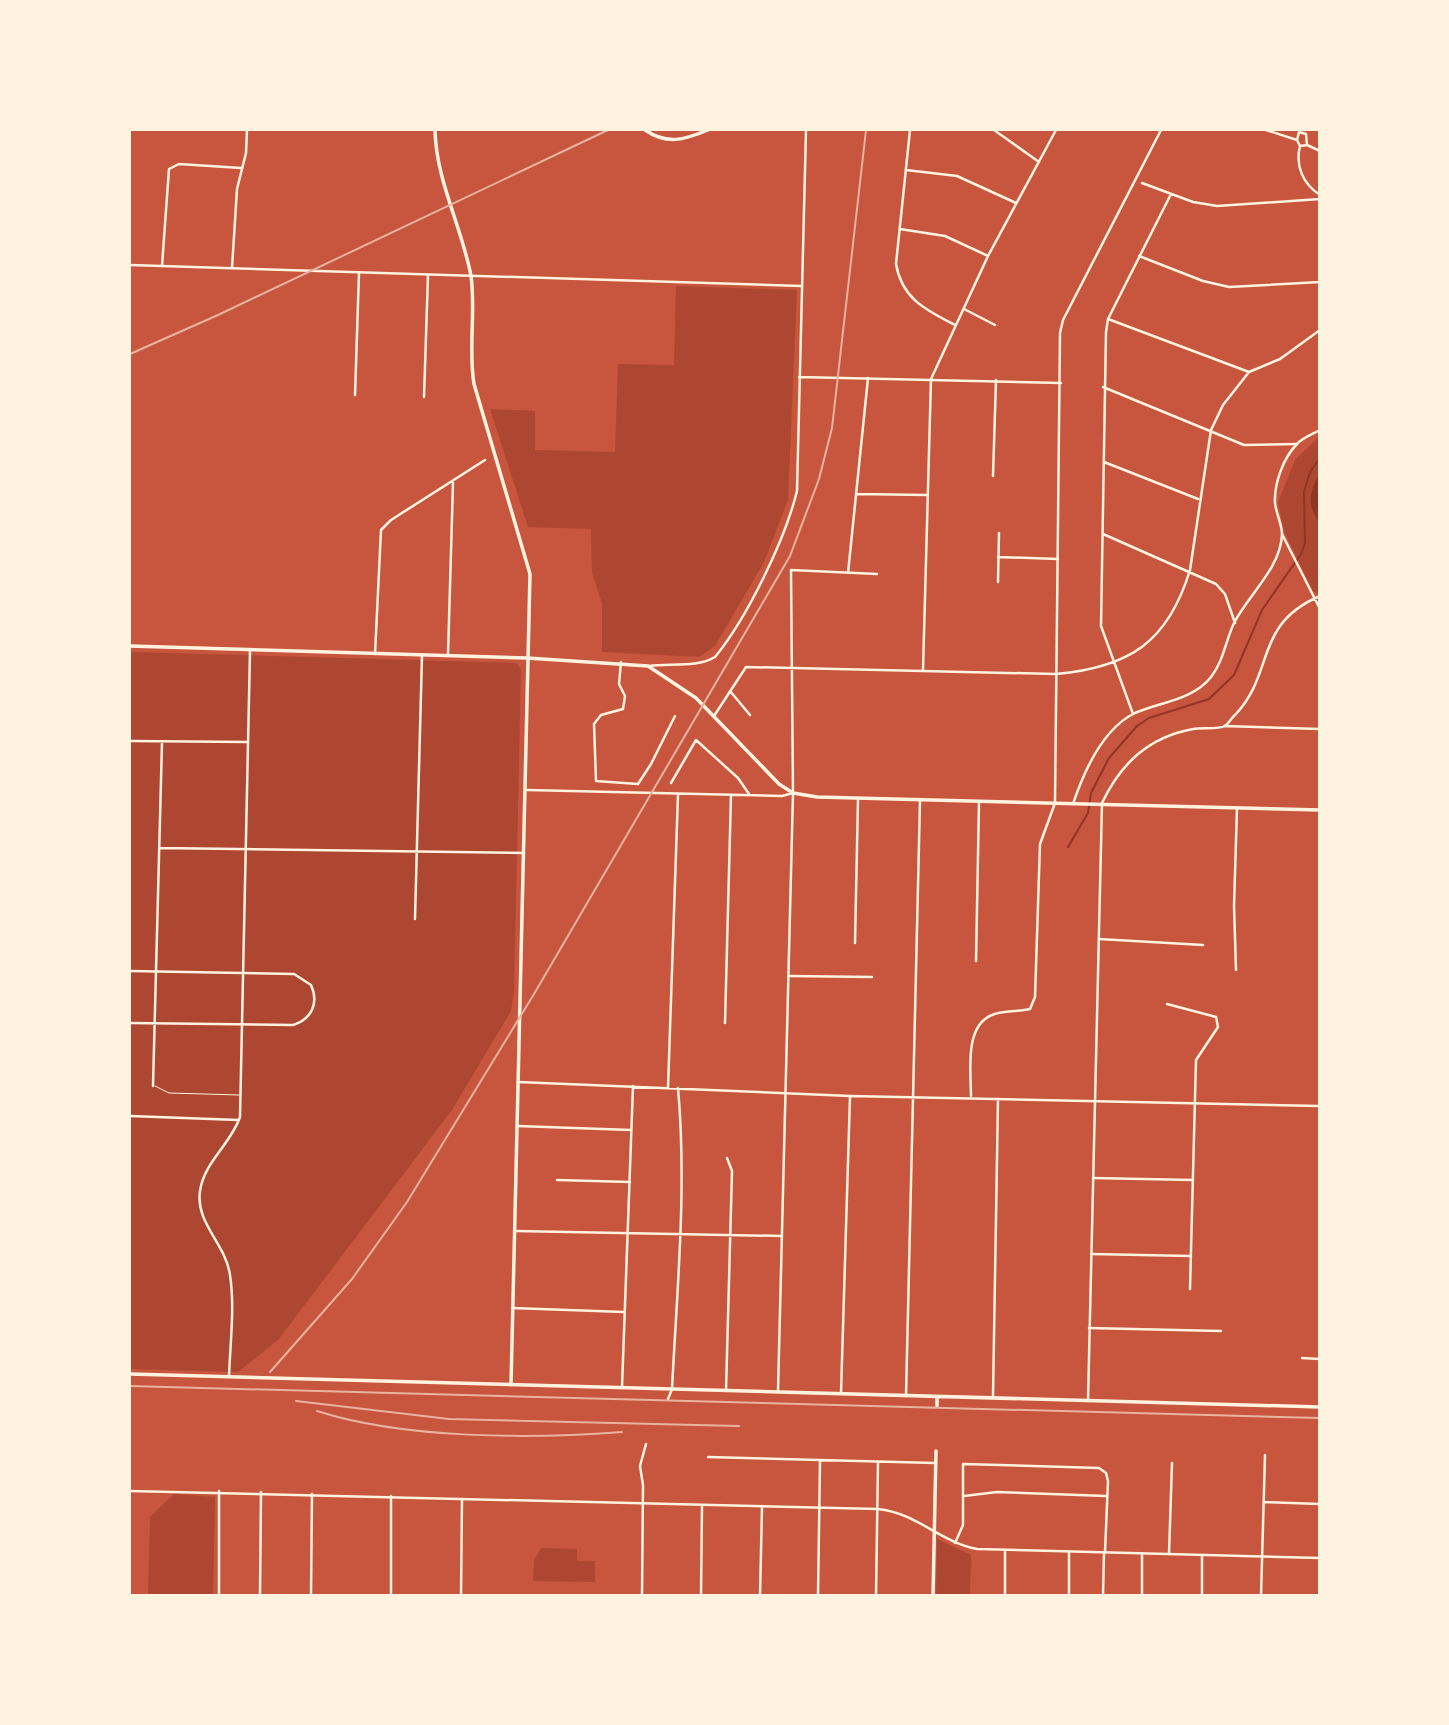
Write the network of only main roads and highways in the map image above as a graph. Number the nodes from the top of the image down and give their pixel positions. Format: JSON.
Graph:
{"nodes":[{"id":1,"x":435,"y":130,"type":"edge"},
{"id":2,"x":645,"y":130,"type":"edge"},
{"id":3,"x":708,"y":130,"type":"edge"},
{"id":4,"x":130,"y":646,"type":"edge"},
{"id":5,"x":527,"y":658,"type":"junction"},
{"id":6,"x":1320,"y":810,"type":"edge"},
{"id":7,"x":130,"y":1374,"type":"edge"},
{"id":8,"x":511,"y":1385,"type":"junction"},
{"id":9,"x":937,"y":1398,"type":"junction"},
{"id":10,"x":937,"y":1406,"type":"dead end"},
{"id":11,"x":1320,"y":1407,"type":"edge"},
{"id":12,"x":936,"y":1451,"type":"dead end"},
{"id":13,"x":933,"y":1595,"type":"edge"}],
"edges":[{"from":1,"to":5,"type":"main road"},
{"from":2,"to":3,"type":"main road"},
{"from":4,"to":5,"type":"main road"},
{"from":5,"to":6,"type":"main road"},
{"from":5,"to":8,"type":"main road"},
{"from":7,"to":8,"type":"main road"},
{"from":8,"to":9,"type":"main road"},
{"from":9,"to":10,"type":"main road"},
{"from":9,"to":11,"type":"main road"},
{"from":12,"to":13,"type":"main road"}]}
